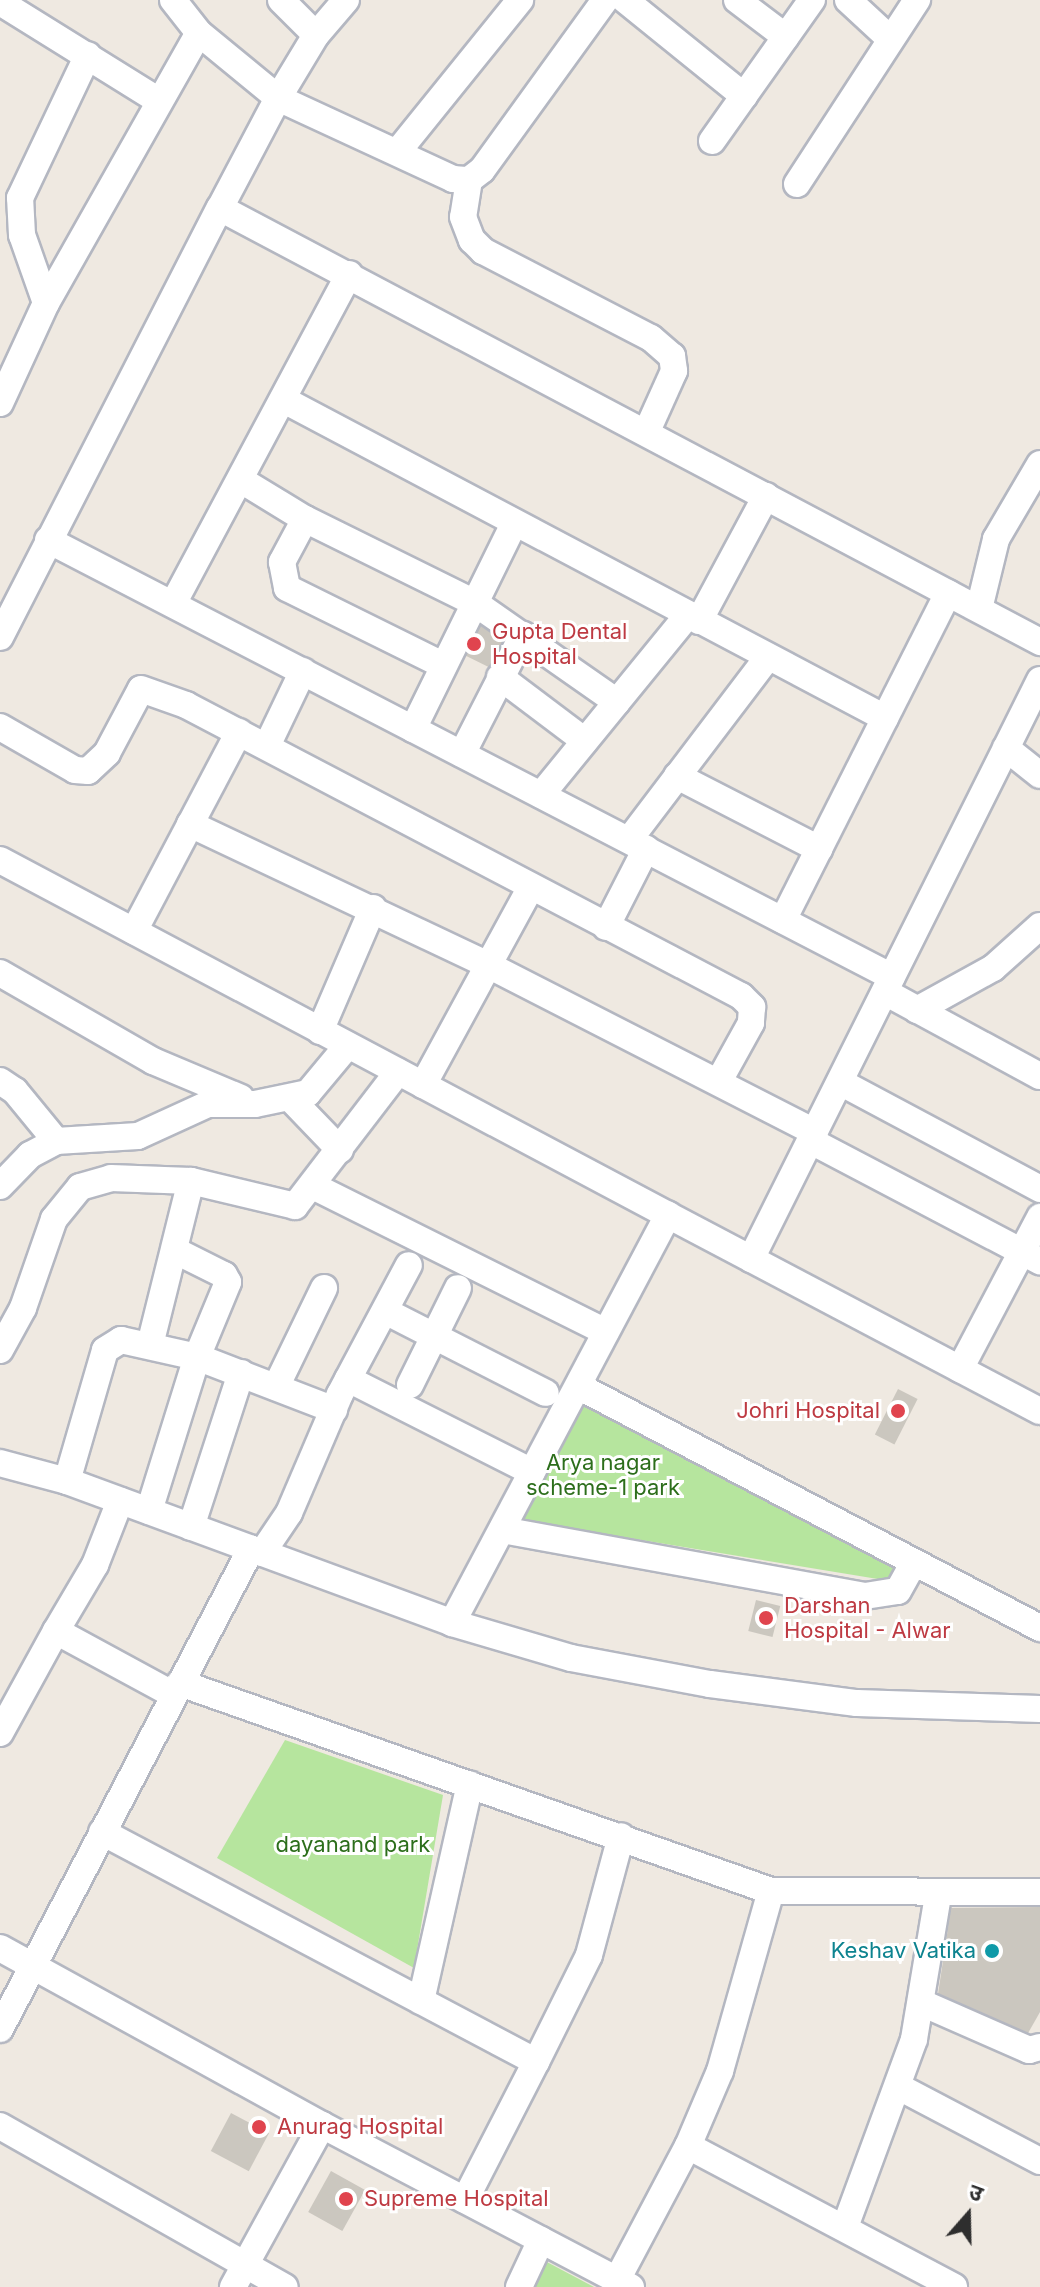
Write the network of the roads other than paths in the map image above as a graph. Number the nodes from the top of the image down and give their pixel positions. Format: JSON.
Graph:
{"nodes":[{"id":1,"x":281,"y":0,"type":"edge"},
{"id":2,"x":346,"y":0,"type":"edge"},
{"id":3,"x":520,"y":0,"type":"edge"},
{"id":4,"x":605,"y":0,"type":"edge"},
{"id":5,"x":625,"y":0,"type":"edge"},
{"id":6,"x":737,"y":0,"type":"edge"},
{"id":7,"x":812,"y":0,"type":"edge"},
{"id":8,"x":848,"y":0,"type":"edge"},
{"id":9,"x":917,"y":0,"type":"edge"},
{"id":10,"x":0,"y":2,"type":"edge"},
{"id":11,"x":177,"y":2,"type":"edge"},
{"id":12,"x":199,"y":33,"type":"junction"},
{"id":13,"x":316,"y":35,"type":"junction"},
{"id":14,"x":786,"y":37,"type":"junction"},
{"id":15,"x":889,"y":38,"type":"junction"},
{"id":16,"x":88,"y":55,"type":"junction"},
{"id":17,"x":744,"y":96,"type":"junction"},
{"id":18,"x":278,"y":98,"type":"junction"},
{"id":19,"x":159,"y":101,"type":"junction"},
{"id":20,"x":712,"y":141,"type":"dead end"},
{"id":21,"x":399,"y":150,"type":"junction"},
{"id":22,"x":469,"y":180,"type":"junction"},
{"id":23,"x":797,"y":184,"type":"dead end"},
{"id":24,"x":220,"y":208,"type":"junction"},
{"id":25,"x":349,"y":274,"type":"junction"},
{"id":26,"x":46,"y":303,"type":"junction"},
{"id":27,"x":284,"y":400,"type":"junction"},
{"id":28,"x":0,"y":403,"type":"edge"},
{"id":29,"x":647,"y":431,"type":"junction"},
{"id":30,"x":1040,"y":464,"type":"edge"},
{"id":31,"x":241,"y":480,"type":"junction"},
{"id":32,"x":766,"y":496,"type":"junction"},
{"id":33,"x":305,"y":519,"type":"junction"},
{"id":34,"x":514,"y":524,"type":"junction"},
{"id":35,"x":48,"y":540,"type":"junction"},
{"id":36,"x":948,"y":593,"type":"junction"},
{"id":37,"x":475,"y":603,"type":"junction"},
{"id":38,"x":173,"y":604,"type":"junction"},
{"id":39,"x":979,"y":609,"type":"junction"},
{"id":40,"x":693,"y":618,"type":"junction"},
{"id":41,"x":523,"y":635,"type":"junction"},
{"id":42,"x":0,"y":637,"type":"edge"},
{"id":43,"x":1040,"y":642,"type":"edge"},
{"id":44,"x":768,"y":657,"type":"junction"},
{"id":45,"x":443,"y":665,"type":"junction"},
{"id":46,"x":303,"y":671,"type":"junction"},
{"id":47,"x":500,"y":677,"type":"junction"},
{"id":48,"x":1040,"y":680,"type":"edge"},
{"id":49,"x":617,"y":702,"type":"junction"},
{"id":50,"x":885,"y":718,"type":"junction"},
{"id":51,"x":0,"y":727,"type":"edge"},
{"id":52,"x":413,"y":729,"type":"junction"},
{"id":53,"x":239,"y":732,"type":"junction"},
{"id":54,"x":585,"y":741,"type":"junction"},
{"id":55,"x":267,"y":746,"type":"junction"},
{"id":56,"x":1006,"y":748,"type":"junction"},
{"id":57,"x":462,"y":754,"type":"junction"},
{"id":58,"x":1040,"y":775,"type":"edge"},
{"id":59,"x":677,"y":776,"type":"junction"},
{"id":60,"x":541,"y":795,"type":"junction"},
{"id":61,"x":190,"y":824,"type":"junction"},
{"id":62,"x":637,"y":844,"type":"junction"},
{"id":63,"x":819,"y":849,"type":"junction"},
{"id":64,"x":0,"y":860,"type":"edge"},
{"id":65,"x":531,"y":887,"type":"junction"},
{"id":66,"x":373,"y":908,"type":"junction"},
{"id":67,"x":783,"y":920,"type":"junction"},
{"id":68,"x":1040,"y":926,"type":"edge"},
{"id":69,"x":606,"y":927,"type":"junction"},
{"id":70,"x":134,"y":931,"type":"junction"},
{"id":71,"x":488,"y":965,"type":"junction"},
{"id":72,"x":0,"y":973,"type":"edge"},
{"id":73,"x":888,"y":984,"type":"junction"},
{"id":74,"x":917,"y":1010,"type":"junction"},
{"id":75,"x":320,"y":1031,"type":"junction"},
{"id":76,"x":348,"y":1045,"type":"junction"},
{"id":77,"x":398,"y":1072,"type":"junction"},
{"id":78,"x":1040,"y":1076,"type":"edge"},
{"id":79,"x":0,"y":1081,"type":"edge"},
{"id":80,"x":719,"y":1081,"type":"junction"},
{"id":81,"x":840,"y":1082,"type":"junction"},
{"id":82,"x":423,"y":1085,"type":"junction"},
{"id":83,"x":290,"y":1098,"type":"junction"},
{"id":84,"x":255,"y":1104,"type":"junction"},
{"id":85,"x":813,"y":1136,"type":"junction"},
{"id":86,"x":56,"y":1141,"type":"junction"},
{"id":87,"x":340,"y":1150,"type":"junction"},
{"id":88,"x":191,"y":1181,"type":"junction"},
{"id":89,"x":0,"y":1186,"type":"edge"},
{"id":90,"x":313,"y":1186,"type":"junction"},
{"id":91,"x":1040,"y":1189,"type":"edge"},
{"id":92,"x":668,"y":1215,"type":"junction"},
{"id":93,"x":1040,"y":1217,"type":"edge"},
{"id":94,"x":176,"y":1251,"type":"junction"},
{"id":95,"x":1031,"y":1256,"type":"edge"},
{"id":96,"x":751,"y":1259,"type":"junction"},
{"id":97,"x":409,"y":1265,"type":"dead end"},
{"id":98,"x":324,"y":1288,"type":"dead end"},
{"id":99,"x":458,"y":1288,"type":"dead end"},
{"id":100,"x":387,"y":1312,"type":"junction"},
{"id":101,"x":606,"y":1332,"type":"junction"},
{"id":102,"x":435,"y":1336,"type":"junction"},
{"id":103,"x":150,"y":1345,"type":"junction"},
{"id":104,"x":0,"y":1350,"type":"edge"},
{"id":105,"x":197,"y":1357,"type":"junction"},
{"id":106,"x":960,"y":1369,"type":"junction"},
{"id":107,"x":241,"y":1373,"type":"junction"},
{"id":108,"x":348,"y":1379,"type":"junction"},
{"id":109,"x":410,"y":1385,"type":"dead end"},
{"id":110,"x":578,"y":1386,"type":"junction"},
{"id":111,"x":276,"y":1387,"type":"junction"},
{"id":112,"x":546,"y":1393,"type":"dead end"},
{"id":113,"x":334,"y":1410,"type":"junction"},
{"id":114,"x":1040,"y":1411,"type":"edge"},
{"id":115,"x":0,"y":1463,"type":"edge"},
{"id":116,"x":532,"y":1472,"type":"junction"},
{"id":117,"x":67,"y":1481,"type":"junction"},
{"id":118,"x":120,"y":1501,"type":"junction"},
{"id":119,"x":149,"y":1511,"type":"junction"},
{"id":120,"x":191,"y":1527,"type":"junction"},
{"id":121,"x":502,"y":1530,"type":"junction"},
{"id":122,"x":256,"y":1551,"type":"junction"},
{"id":123,"x":914,"y":1562,"type":"junction"},
{"id":124,"x":452,"y":1623,"type":"junction"},
{"id":125,"x":1040,"y":1628,"type":"edge"},
{"id":126,"x":56,"y":1631,"type":"junction"},
{"id":127,"x":177,"y":1689,"type":"junction"},
{"id":128,"x":1040,"y":1709,"type":"edge"},
{"id":129,"x":0,"y":1733,"type":"edge"},
{"id":130,"x":470,"y":1784,"type":"junction"},
{"id":131,"x":102,"y":1832,"type":"junction"},
{"id":132,"x":621,"y":1836,"type":"junction"},
{"id":133,"x":771,"y":1891,"type":"junction"},
{"id":134,"x":1040,"y":1892,"type":"edge"},
{"id":135,"x":938,"y":1895,"type":"junction"},
{"id":136,"x":0,"y":1948,"type":"edge"},
{"id":137,"x":33,"y":1966,"type":"junction"},
{"id":138,"x":421,"y":2001,"type":"junction"},
{"id":139,"x":922,"y":2003,"type":"junction"},
{"id":140,"x":0,"y":2029,"type":"edge"},
{"id":141,"x":1040,"y":2047,"type":"edge"},
{"id":142,"x":536,"y":2062,"type":"junction"},
{"id":143,"x":899,"y":2087,"type":"junction"},
{"id":144,"x":322,"y":2125,"type":"junction"},
{"id":145,"x":0,"y":2126,"type":"edge"},
{"id":146,"x":688,"y":2146,"type":"junction"},
{"id":147,"x":1040,"y":2161,"type":"edge"},
{"id":148,"x":465,"y":2200,"type":"junction"},
{"id":149,"x":845,"y":2227,"type":"junction"},
{"id":150,"x":541,"y":2240,"type":"junction"},
{"id":151,"x":240,"y":2276,"type":"edge"},
{"id":152,"x":624,"y":2283,"type":"edge"},
{"id":153,"x":285,"y":2287,"type":"edge"},
{"id":154,"x":519,"y":2287,"type":"edge"},
{"id":155,"x":954,"y":2287,"type":"edge"}],
"edges":[{"from":1,"to":13,"type":"street"},
{"from":2,"to":13,"type":"street"},
{"from":3,"to":21,"type":"street"},
{"from":4,"to":22,"type":"street"},
{"from":5,"to":17,"type":"street"},
{"from":6,"to":14,"type":"street"},
{"from":7,"to":14,"type":"street"},
{"from":8,"to":15,"type":"street"},
{"from":9,"to":15,"type":"street"},
{"from":10,"to":16,"type":"street"},
{"from":11,"to":12,"type":"street"},
{"from":12,"to":18,"type":"street"},
{"from":12,"to":19,"type":"street"},
{"from":13,"to":18,"type":"street"},
{"from":14,"to":17,"type":"street"},
{"from":15,"to":23,"type":"street"},
{"from":16,"to":19,"type":"street"},
{"from":16,"to":26,"type":"street"},
{"from":17,"to":20,"type":"street"},
{"from":18,"to":21,"type":"street"},
{"from":18,"to":24,"type":"street"},
{"from":19,"to":26,"type":"street"},
{"from":21,"to":22,"type":"street"},
{"from":22,"to":29,"type":"street"},
{"from":24,"to":25,"type":"street"},
{"from":24,"to":35,"type":"street"},
{"from":25,"to":27,"type":"street"},
{"from":25,"to":29,"type":"street"},
{"from":26,"to":28,"type":"street"},
{"from":27,"to":31,"type":"street"},
{"from":27,"to":34,"type":"street"},
{"from":29,"to":32,"type":"street"},
{"from":30,"to":39,"type":"street"},
{"from":31,"to":33,"type":"street"},
{"from":31,"to":38,"type":"street"},
{"from":32,"to":36,"type":"street"},
{"from":32,"to":40,"type":"street"},
{"from":33,"to":37,"type":"street"},
{"from":33,"to":45,"type":"street"},
{"from":34,"to":37,"type":"street"},
{"from":34,"to":40,"type":"street"},
{"from":35,"to":38,"type":"street"},
{"from":35,"to":42,"type":"street"},
{"from":36,"to":39,"type":"street"},
{"from":36,"to":50,"type":"street"},
{"from":37,"to":41,"type":"street"},
{"from":37,"to":45,"type":"street"},
{"from":38,"to":46,"type":"street"},
{"from":39,"to":43,"type":"street"},
{"from":40,"to":44,"type":"street"},
{"from":40,"to":49,"type":"street"},
{"from":41,"to":47,"type":"street"},
{"from":41,"to":49,"type":"street"},
{"from":44,"to":50,"type":"street"},
{"from":44,"to":59,"type":"street"},
{"from":45,"to":52,"type":"street"},
{"from":46,"to":52,"type":"street"},
{"from":46,"to":55,"type":"street"},
{"from":47,"to":54,"type":"street"},
{"from":47,"to":57,"type":"street"},
{"from":48,"to":56,"type":"street"},
{"from":49,"to":54,"type":"street"},
{"from":50,"to":63,"type":"street"},
{"from":51,"to":53,"type":"street"},
{"from":52,"to":57,"type":"street"},
{"from":53,"to":55,"type":"street"},
{"from":53,"to":61,"type":"street"},
{"from":54,"to":60,"type":"street"},
{"from":55,"to":65,"type":"street"},
{"from":56,"to":58,"type":"street"},
{"from":56,"to":73,"type":"street"},
{"from":57,"to":60,"type":"street"},
{"from":59,"to":62,"type":"street"},
{"from":59,"to":63,"type":"street"},
{"from":60,"to":62,"type":"street"},
{"from":61,"to":66,"type":"street"},
{"from":61,"to":70,"type":"street"},
{"from":62,"to":67,"type":"street"},
{"from":62,"to":69,"type":"street"},
{"from":63,"to":67,"type":"street"},
{"from":64,"to":70,"type":"street"},
{"from":65,"to":69,"type":"street"},
{"from":65,"to":71,"type":"street"},
{"from":66,"to":71,"type":"street"},
{"from":66,"to":75,"type":"street"},
{"from":67,"to":73,"type":"street"},
{"from":68,"to":74,"type":"street"},
{"from":69,"to":80,"type":"street"},
{"from":70,"to":75,"type":"street"},
{"from":71,"to":80,"type":"street"},
{"from":71,"to":82,"type":"street"},
{"from":72,"to":84,"type":"street"},
{"from":73,"to":74,"type":"street"},
{"from":73,"to":81,"type":"street"},
{"from":74,"to":78,"type":"street"},
{"from":75,"to":76,"type":"street"},
{"from":76,"to":77,"type":"street"},
{"from":76,"to":83,"type":"street"},
{"from":77,"to":82,"type":"street"},
{"from":77,"to":87,"type":"street"},
{"from":79,"to":86,"type":"street"},
{"from":80,"to":85,"type":"street"},
{"from":81,"to":85,"type":"street"},
{"from":81,"to":91,"type":"street"},
{"from":82,"to":92,"type":"street"},
{"from":83,"to":84,"type":"street"},
{"from":83,"to":87,"type":"street"},
{"from":84,"to":86,"type":"street"},
{"from":85,"to":95,"type":"street"},
{"from":85,"to":96,"type":"street"},
{"from":86,"to":89,"type":"street"},
{"from":87,"to":90,"type":"street"},
{"from":88,"to":90,"type":"street"},
{"from":88,"to":94,"type":"street"},
{"from":88,"to":104,"type":"street"},
{"from":90,"to":101,"type":"street"},
{"from":92,"to":96,"type":"street"},
{"from":92,"to":101,"type":"street"},
{"from":93,"to":95,"type":"street"},
{"from":94,"to":103,"type":"street"},
{"from":94,"to":105,"type":"street"},
{"from":95,"to":106,"type":"street"},
{"from":96,"to":106,"type":"street"},
{"from":97,"to":100,"type":"street"},
{"from":98,"to":111,"type":"street"},
{"from":99,"to":102,"type":"street"},
{"from":100,"to":102,"type":"street"},
{"from":100,"to":108,"type":"street"},
{"from":101,"to":110,"type":"street"},
{"from":102,"to":109,"type":"street"},
{"from":102,"to":112,"type":"street"},
{"from":103,"to":105,"type":"street"},
{"from":103,"to":117,"type":"street"},
{"from":105,"to":107,"type":"street"},
{"from":105,"to":119,"type":"street"},
{"from":106,"to":114,"type":"street"},
{"from":107,"to":111,"type":"street"},
{"from":107,"to":120,"type":"street"},
{"from":108,"to":113,"type":"street"},
{"from":108,"to":116,"type":"street"},
{"from":110,"to":116,"type":"street"},
{"from":110,"to":123,"type":"street"},
{"from":111,"to":113,"type":"street"},
{"from":113,"to":122,"type":"street"},
{"from":115,"to":117,"type":"street"},
{"from":116,"to":121,"type":"street"},
{"from":117,"to":118,"type":"street"},
{"from":118,"to":119,"type":"street"},
{"from":118,"to":126,"type":"street"},
{"from":119,"to":120,"type":"street"},
{"from":120,"to":122,"type":"street"},
{"from":121,"to":123,"type":"street"},
{"from":121,"to":124,"type":"street"},
{"from":122,"to":124,"type":"street"},
{"from":122,"to":127,"type":"street"},
{"from":123,"to":125,"type":"street"},
{"from":124,"to":128,"type":"street"},
{"from":126,"to":127,"type":"street"},
{"from":126,"to":129,"type":"street"},
{"from":127,"to":130,"type":"street"},
{"from":127,"to":131,"type":"street"},
{"from":130,"to":132,"type":"street"},
{"from":130,"to":138,"type":"street"},
{"from":131,"to":137,"type":"street"},
{"from":131,"to":138,"type":"street"},
{"from":132,"to":133,"type":"street"},
{"from":132,"to":142,"type":"street"},
{"from":133,"to":135,"type":"street"},
{"from":133,"to":146,"type":"street"},
{"from":134,"to":135,"type":"street"},
{"from":135,"to":139,"type":"street"},
{"from":136,"to":137,"type":"street"},
{"from":137,"to":140,"type":"street"},
{"from":137,"to":144,"type":"street"},
{"from":138,"to":142,"type":"street"},
{"from":139,"to":141,"type":"street"},
{"from":139,"to":143,"type":"street"},
{"from":142,"to":148,"type":"street"},
{"from":143,"to":147,"type":"street"},
{"from":143,"to":149,"type":"street"},
{"from":144,"to":148,"type":"street"},
{"from":144,"to":151,"type":"street"},
{"from":145,"to":151,"type":"street"},
{"from":146,"to":149,"type":"street"},
{"from":146,"to":152,"type":"street"},
{"from":148,"to":150,"type":"street"},
{"from":149,"to":155,"type":"street"},
{"from":150,"to":152,"type":"street"},
{"from":150,"to":154,"type":"street"},
{"from":151,"to":153,"type":"street"}]}
